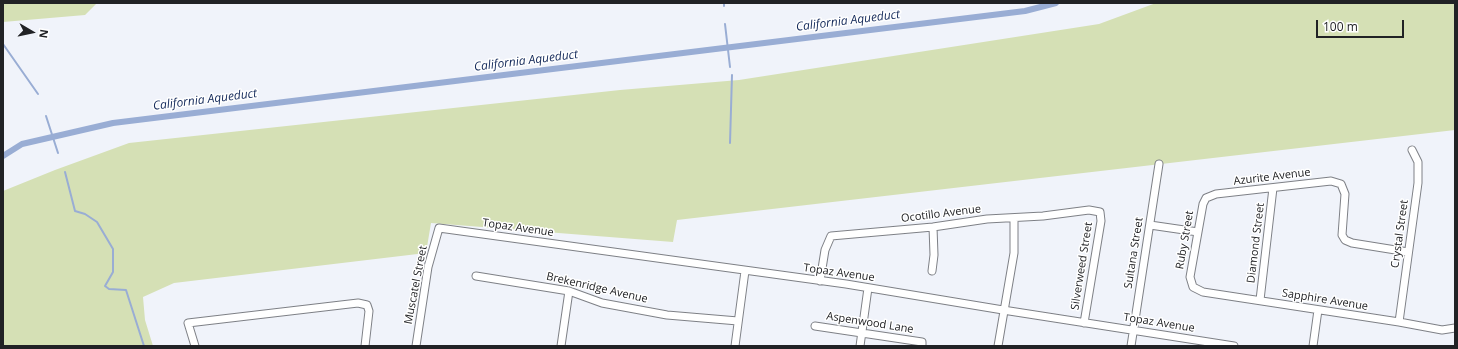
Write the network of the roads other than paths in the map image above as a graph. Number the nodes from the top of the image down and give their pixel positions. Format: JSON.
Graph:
{"nodes":[{"id":1,"x":1412,"y":150,"type":"dead end"},
{"id":2,"x":1159,"y":164,"type":"dead end"},
{"id":3,"x":1273,"y":188,"type":"junction"},
{"id":4,"x":1206,"y":198,"type":"joint"},
{"id":5,"x":1100,"y":212,"type":"joint"},
{"id":6,"x":1014,"y":218,"type":"junction"},
{"id":7,"x":1150,"y":225,"type":"junction"},
{"id":8,"x":933,"y":227,"type":"junction"},
{"id":9,"x":439,"y":228,"type":"joint"},
{"id":10,"x":1198,"y":232,"type":"junction"},
{"id":11,"x":1408,"y":252,"type":"junction"},
{"id":12,"x":745,"y":271,"type":"junction"},
{"id":13,"x":932,"y":271,"type":"dead end"},
{"id":14,"x":476,"y":276,"type":"dead end"},
{"id":15,"x":820,"y":280,"type":"junction"},
{"id":16,"x":1193,"y":286,"type":"joint"},
{"id":17,"x":868,"y":288,"type":"junction"},
{"id":18,"x":569,"y":291,"type":"junction"},
{"id":19,"x":1260,"y":300,"type":"junction"},
{"id":20,"x":1003,"y":310,"type":"junction"},
{"id":21,"x":1318,"y":310,"type":"junction"},
{"id":22,"x":738,"y":321,"type":"junction"},
{"id":23,"x":1398,"y":322,"type":"junction"},
{"id":24,"x":1084,"y":323,"type":"junction"},
{"id":25,"x":815,"y":326,"type":"dead end"},
{"id":26,"x":1455,"y":328,"type":"edge"},
{"id":27,"x":1134,"y":331,"type":"junction"},
{"id":28,"x":863,"y":332,"type":"junction"},
{"id":29,"x":922,"y":344,"type":"edge"},
{"id":30,"x":195,"y":346,"type":"edge"},
{"id":31,"x":365,"y":346,"type":"edge"},
{"id":32,"x":416,"y":346,"type":"edge"},
{"id":33,"x":561,"y":346,"type":"edge"},
{"id":34,"x":735,"y":346,"type":"edge"},
{"id":35,"x":860,"y":346,"type":"edge"},
{"id":36,"x":998,"y":346,"type":"edge"},
{"id":37,"x":1131,"y":346,"type":"edge"},
{"id":38,"x":1234,"y":346,"type":"edge"},
{"id":39,"x":1313,"y":346,"type":"edge"}],
"edges":[{"from":1,"to":11,"type":"street","name":"Crystal Street"},
{"from":2,"to":7,"type":"street","name":"Sultana Street"},
{"from":3,"to":4,"type":"street","name":"Azurite Avenue"},
{"from":3,"to":11,"type":"street","name":"Azurite Avenue"},
{"from":3,"to":19,"type":"street","name":"Diamond Street"},
{"from":4,"to":10,"type":"street","name":"Ruby Street"},
{"from":5,"to":6,"type":"street","name":"Ocotillo Avenue"},
{"from":5,"to":24,"type":"street","name":"Silverweed Street"},
{"from":6,"to":8,"type":"street","name":"Ocotillo Avenue"},
{"from":6,"to":20,"type":"street"},
{"from":7,"to":10,"type":"street"},
{"from":7,"to":27,"type":"street","name":"Sultana Street"},
{"from":8,"to":13,"type":"street"},
{"from":8,"to":15,"type":"street","name":"Ocotillo Avenue"},
{"from":9,"to":12,"type":"street","name":"Topaz Avenue"},
{"from":9,"to":32,"type":"street","name":"Muscatel Street"},
{"from":10,"to":16,"type":"street","name":"Ruby Street"},
{"from":11,"to":23,"type":"street","name":"Crystal Street"},
{"from":12,"to":15,"type":"street","name":"Topaz Avenue"},
{"from":12,"to":22,"type":"street"},
{"from":14,"to":18,"type":"street","name":"Brekenridge Avenue"},
{"from":15,"to":17,"type":"street","name":"Topaz Avenue"},
{"from":16,"to":19,"type":"street","name":"Sapphire Avenue"},
{"from":17,"to":20,"type":"street","name":"Topaz Avenue"},
{"from":17,"to":28,"type":"street"},
{"from":18,"to":22,"type":"street","name":"Brekenridge Avenue"},
{"from":18,"to":33,"type":"street"},
{"from":19,"to":21,"type":"street","name":"Sapphire Avenue"},
{"from":20,"to":24,"type":"street","name":"Topaz Avenue"},
{"from":20,"to":36,"type":"street"},
{"from":21,"to":23,"type":"street","name":"Sapphire Avenue"},
{"from":21,"to":39,"type":"street"},
{"from":22,"to":34,"type":"street"},
{"from":23,"to":26,"type":"street","name":"Sapphire Avenue"},
{"from":24,"to":27,"type":"street","name":"Topaz Avenue"},
{"from":25,"to":28,"type":"street","name":"Aspenwood Lane"},
{"from":27,"to":37,"type":"street","name":"Sultana Street"},
{"from":27,"to":38,"type":"street","name":"Topaz Avenue"},
{"from":28,"to":29,"type":"street","name":"Aspenwood Lane"},
{"from":28,"to":35,"type":"street"},
{"from":30,"to":31,"type":"street"}]}
